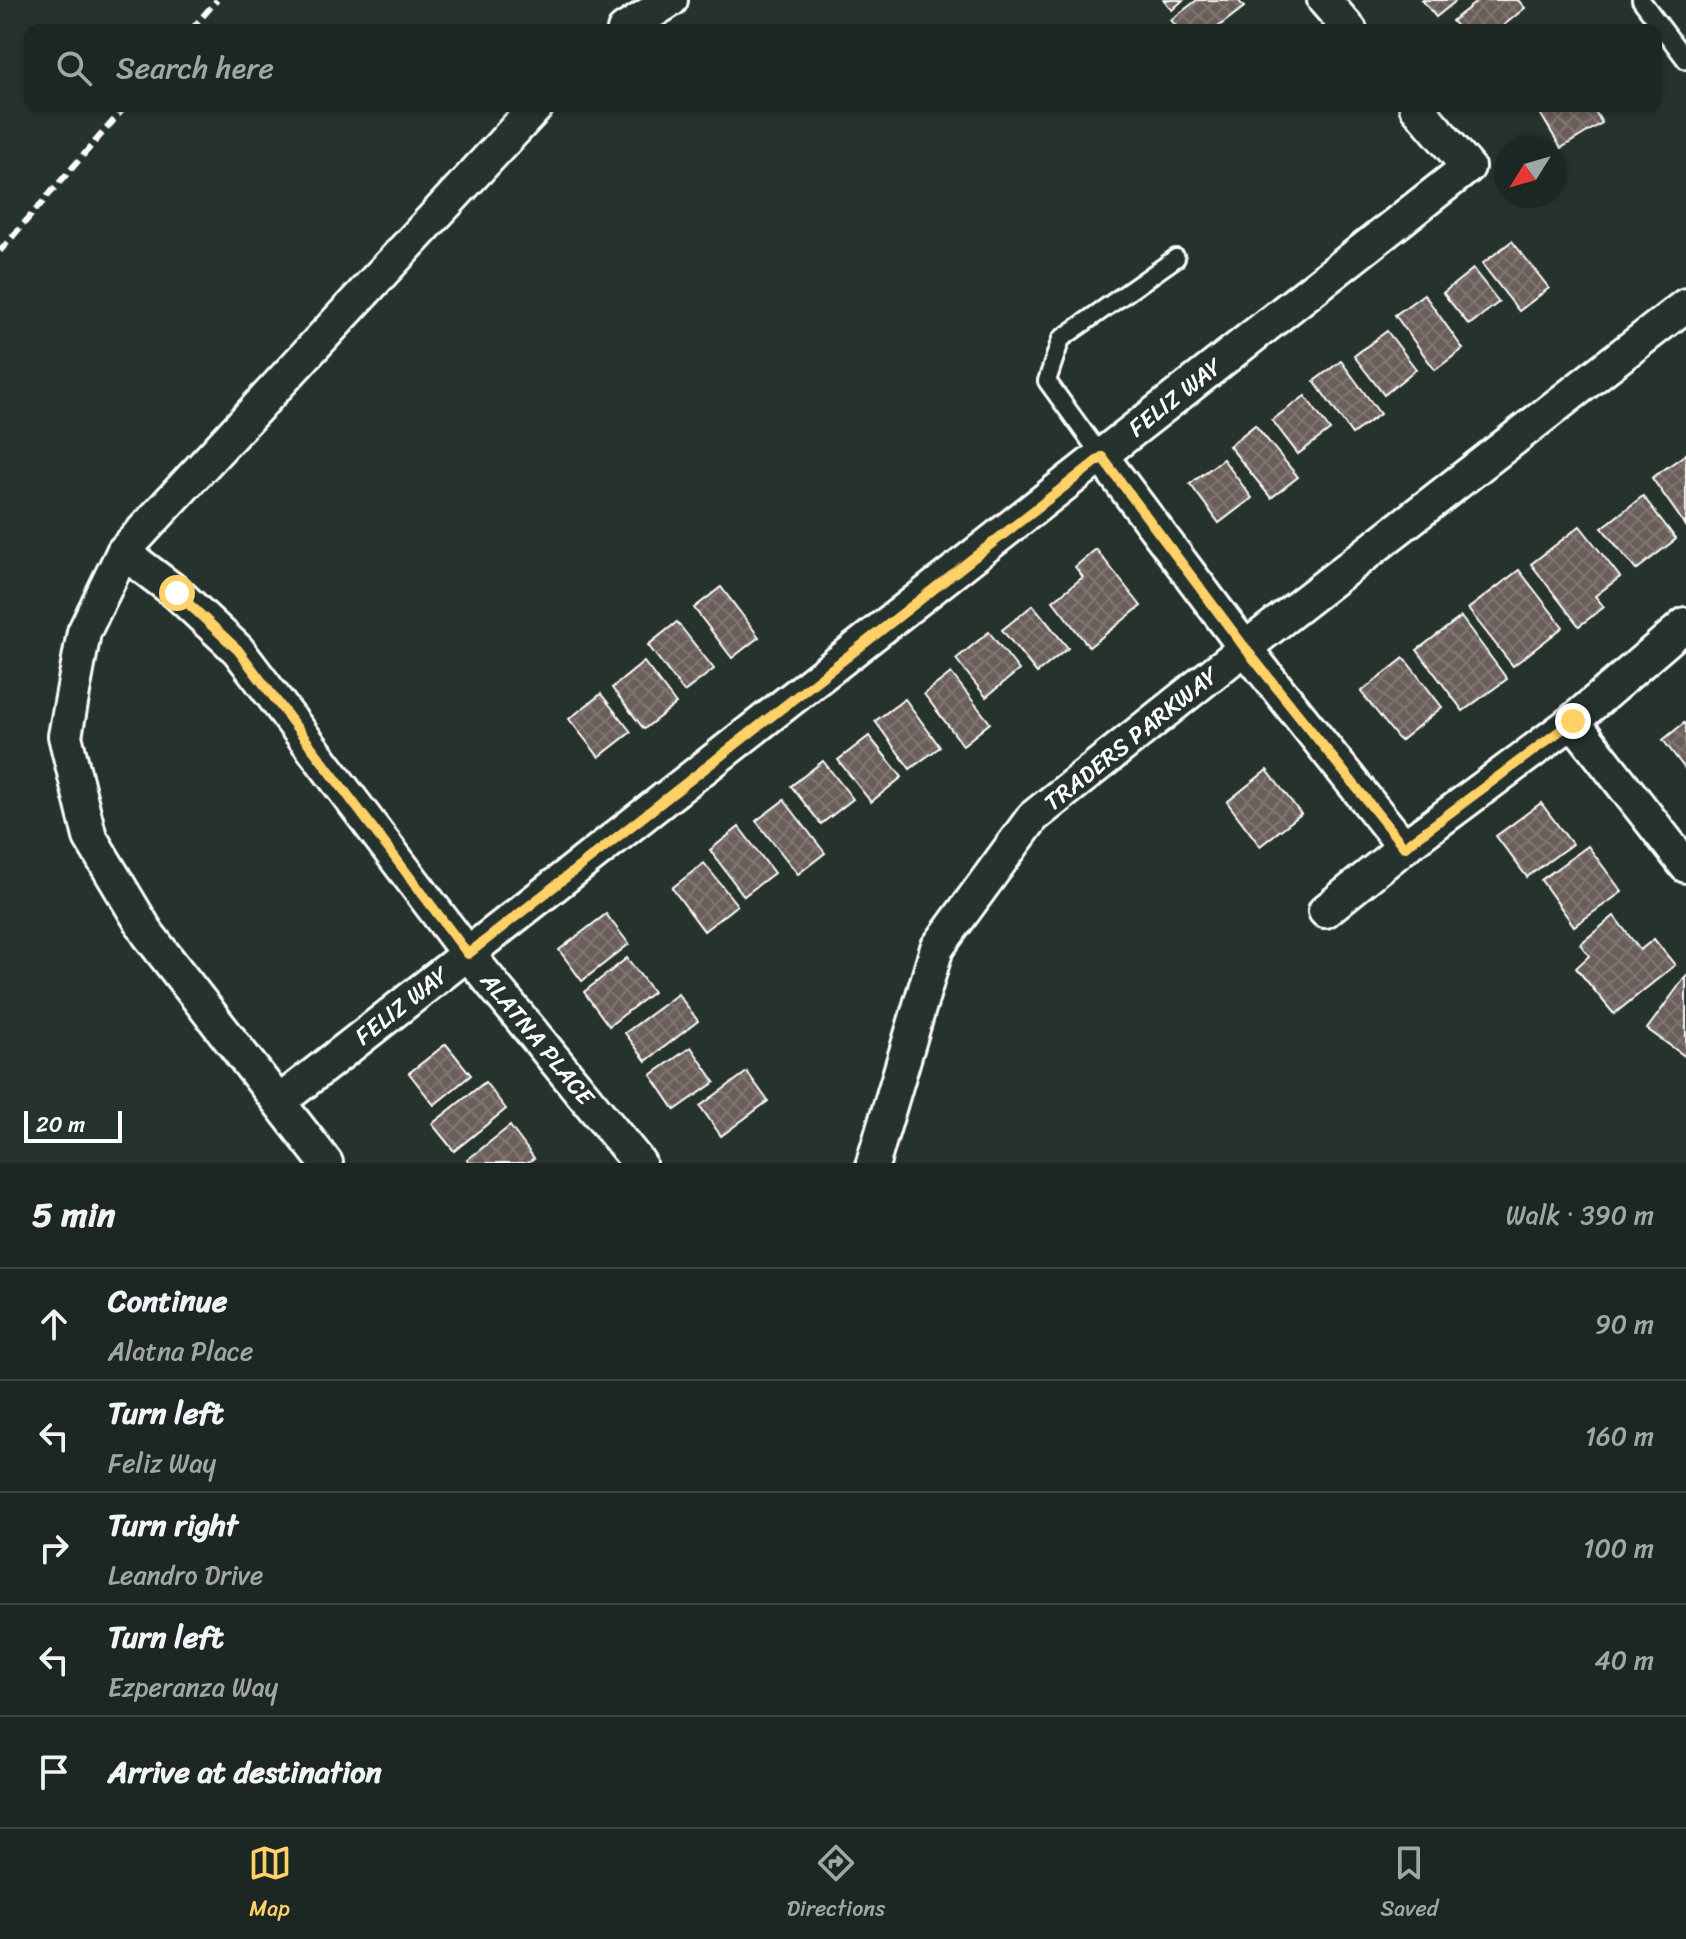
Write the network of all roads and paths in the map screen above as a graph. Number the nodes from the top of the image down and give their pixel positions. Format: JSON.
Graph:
{"nodes":[{"id":1,"x":671,"y":0,"type":"edge"},
{"id":2,"x":1324,"y":0,"type":"edge"},
{"id":3,"x":1641,"y":0,"type":"edge"},
{"id":4,"x":633,"y":24,"type":"edge"},
{"id":5,"x":1345,"y":24,"type":"edge"},
{"id":6,"x":1659,"y":24,"type":"edge"},
{"id":7,"x":1662,"y":28,"type":"edge"},
{"id":8,"x":1686,"y":60,"type":"edge"},
{"id":9,"x":531,"y":112,"type":"edge"},
{"id":10,"x":1421,"y":112,"type":"edge"},
{"id":11,"x":1176,"y":258,"type":"dead end"},
{"id":12,"x":1686,"y":305,"type":"edge"},
{"id":13,"x":1102,"y":457,"type":"junction"},
{"id":14,"x":123,"y":552,"type":"junction"},
{"id":15,"x":1686,"y":624,"type":"edge"},
{"id":16,"x":1245,"y":648,"type":"junction"},
{"id":17,"x":1573,"y":721,"type":"junction"},
{"id":18,"x":1404,"y":847,"type":"junction"},
{"id":19,"x":1686,"y":866,"type":"edge"},
{"id":20,"x":1325,"y":911,"type":"dead end"},
{"id":21,"x":468,"y":954,"type":"junction"},
{"id":22,"x":279,"y":1102,"type":"junction"},
{"id":23,"x":326,"y":1163,"type":"edge"},
{"id":24,"x":639,"y":1163,"type":"edge"},
{"id":25,"x":873,"y":1163,"type":"edge"}],
"edges":[{"from":1,"to":4,"type":"street"},
{"from":2,"to":5,"type":"street"},
{"from":3,"to":6,"type":"lane"},
{"from":7,"to":8,"type":"lane"},
{"from":9,"to":14,"type":"street"},
{"from":10,"to":13,"type":"street","name":"FELIZ WAY"},
{"from":11,"to":13,"type":"lane"},
{"from":12,"to":16,"type":"street","name":"TRADERS PARKWAY"},
{"from":13,"to":16,"type":"street"},
{"from":13,"to":21,"type":"street","name":"FELIZ WAY"},
{"from":14,"to":21,"type":"street","name":"ALATNA PLACE"},
{"from":14,"to":22,"type":"street"},
{"from":15,"to":17,"type":"street"},
{"from":16,"to":18,"type":"street"},
{"from":16,"to":25,"type":"street","name":"TRADERS PARKWAY"},
{"from":17,"to":18,"type":"street"},
{"from":17,"to":19,"type":"street"},
{"from":18,"to":20,"type":"street"},
{"from":21,"to":22,"type":"street","name":"FELIZ WAY"},
{"from":21,"to":24,"type":"street","name":"ALATNA PLACE"},
{"from":22,"to":23,"type":"street"}]}
